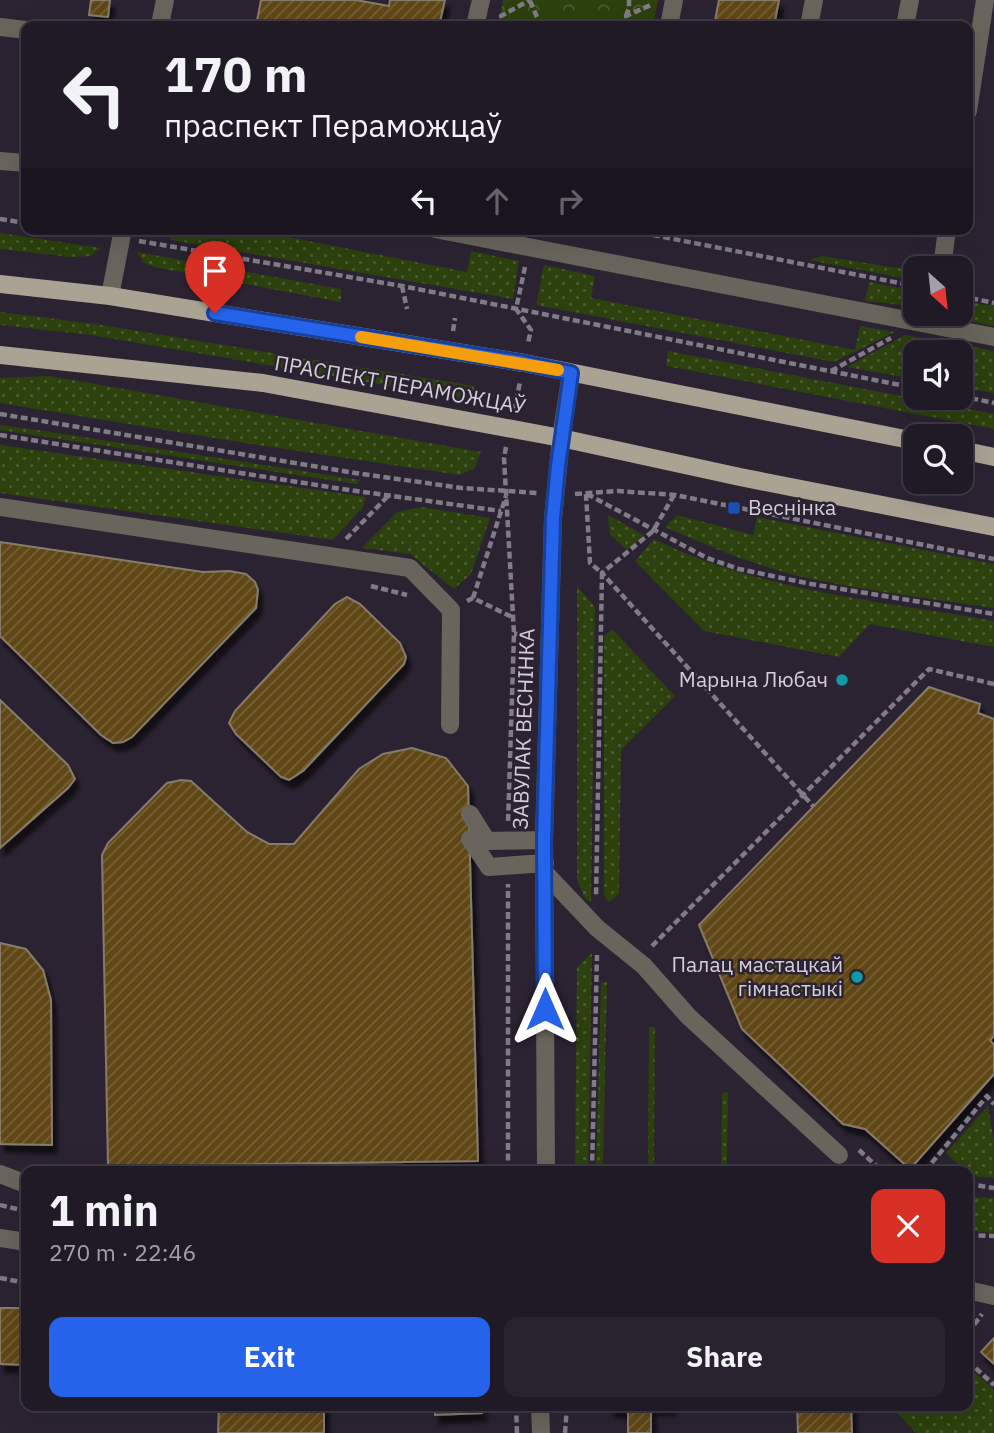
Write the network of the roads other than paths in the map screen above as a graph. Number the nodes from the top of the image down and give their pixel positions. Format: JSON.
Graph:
{"nodes":[{"id":1,"x":165,"y":0,"type":"edge"},
{"id":2,"x":481,"y":0,"type":"edge"},
{"id":3,"x":674,"y":0,"type":"edge"},
{"id":4,"x":814,"y":0,"type":"edge"},
{"id":5,"x":910,"y":0,"type":"edge"},
{"id":6,"x":985,"y":0,"type":"edge"},
{"id":7,"x":161,"y":21,"type":"edge"},
{"id":8,"x":476,"y":21,"type":"edge"},
{"id":9,"x":670,"y":21,"type":"edge"},
{"id":10,"x":810,"y":21,"type":"edge"},
{"id":11,"x":906,"y":21,"type":"edge"},
{"id":12,"x":0,"y":27,"type":"edge"},
{"id":13,"x":21,"y":29,"type":"edge"},
{"id":14,"x":973,"y":77,"type":"edge"},
{"id":15,"x":0,"y":161,"type":"edge"},
{"id":16,"x":21,"y":163,"type":"edge"},
{"id":17,"x":122,"y":235,"type":"edge"},
{"id":18,"x":468,"y":235,"type":"edge"},
{"id":19,"x":946,"y":235,"type":"edge"},
{"id":20,"x":944,"y":256,"type":"edge"},
{"id":21,"x":0,"y":284,"type":"edge"},
{"id":22,"x":110,"y":296,"type":"junction"},
{"id":23,"x":903,"y":315,"type":"edge"},
{"id":24,"x":951,"y":326,"type":"edge"},
{"id":25,"x":994,"y":337,"type":"edge"},
{"id":26,"x":0,"y":355,"type":"edge"},
{"id":27,"x":571,"y":373,"type":"junction"},
{"id":28,"x":561,"y":438,"type":"junction"},
{"id":29,"x":903,"y":439,"type":"edge"},
{"id":30,"x":973,"y":453,"type":"edge"},
{"id":31,"x":994,"y":457,"type":"edge"},
{"id":32,"x":0,"y":508,"type":"edge"},
{"id":33,"x":994,"y":527,"type":"edge"},
{"id":34,"x":450,"y":725,"type":"dead end"},
{"id":35,"x":470,"y":814,"type":"dead end"},
{"id":36,"x":470,"y":839,"type":"dead end"},
{"id":37,"x":544,"y":840,"type":"junction"},
{"id":38,"x":545,"y":868,"type":"junction"},
{"id":39,"x":845,"y":1149,"type":"road end"},
{"id":40,"x":546,"y":1166,"type":"edge"},
{"id":41,"x":0,"y":1174,"type":"edge"},
{"id":42,"x":21,"y":1182,"type":"edge"},
{"id":43,"x":0,"y":1238,"type":"edge"},
{"id":44,"x":21,"y":1241,"type":"edge"},
{"id":45,"x":973,"y":1291,"type":"edge"},
{"id":46,"x":994,"y":1296,"type":"edge"},
{"id":47,"x":540,"y":1411,"type":"edge"},
{"id":48,"x":541,"y":1433,"type":"edge"}],
"edges":[{"from":1,"to":7,"type":"street"},
{"from":2,"to":8,"type":"street"},
{"from":3,"to":9,"type":"street"},
{"from":4,"to":10,"type":"street"},
{"from":5,"to":11,"type":"street"},
{"from":6,"to":14,"type":"street"},
{"from":12,"to":13,"type":"street"},
{"from":15,"to":16,"type":"street"},
{"from":17,"to":22,"type":"street"},
{"from":18,"to":23,"type":"street"},
{"from":19,"to":20,"type":"street"},
{"from":21,"to":22,"type":"main road","name":"ПРАСПЕКТ ПЕРАМОЖЦАЎ"},
{"from":22,"to":27,"type":"main road","name":"ПРАСПЕКТ ПЕРАМОЖЦАЎ"},
{"from":24,"to":25,"type":"street"},
{"from":26,"to":28,"type":"main road","name":"ПРАСПЕКТ ПЕРАМОЖЦАЎ"},
{"from":27,"to":28,"type":"street","name":"ЗАВУЛАК ВЕСНІНКА"},
{"from":27,"to":29,"type":"main road","name":"ПРАСПЕКТ ПЕРАМОЖЦАЎ"},
{"from":28,"to":33,"type":"main road","name":"ПРАСПЕКТ ПЕРАМОЖЦАЎ"},
{"from":28,"to":37,"type":"street","name":"ЗАВУЛАК ВЕСНІНКА"},
{"from":30,"to":31,"type":"main road"},
{"from":32,"to":34,"type":"street"},
{"from":35,"to":37,"type":"street"},
{"from":36,"to":38,"type":"street"},
{"from":37,"to":38,"type":"street","name":"ЗАВУЛАК ВЕСНІНКА"},
{"from":38,"to":39,"type":"street"},
{"from":38,"to":40,"type":"street","name":"ЗАВУЛАК ВЕСНІНКА"},
{"from":41,"to":42,"type":"street"},
{"from":43,"to":44,"type":"street"},
{"from":45,"to":46,"type":"street"},
{"from":47,"to":48,"type":"street"}]}
